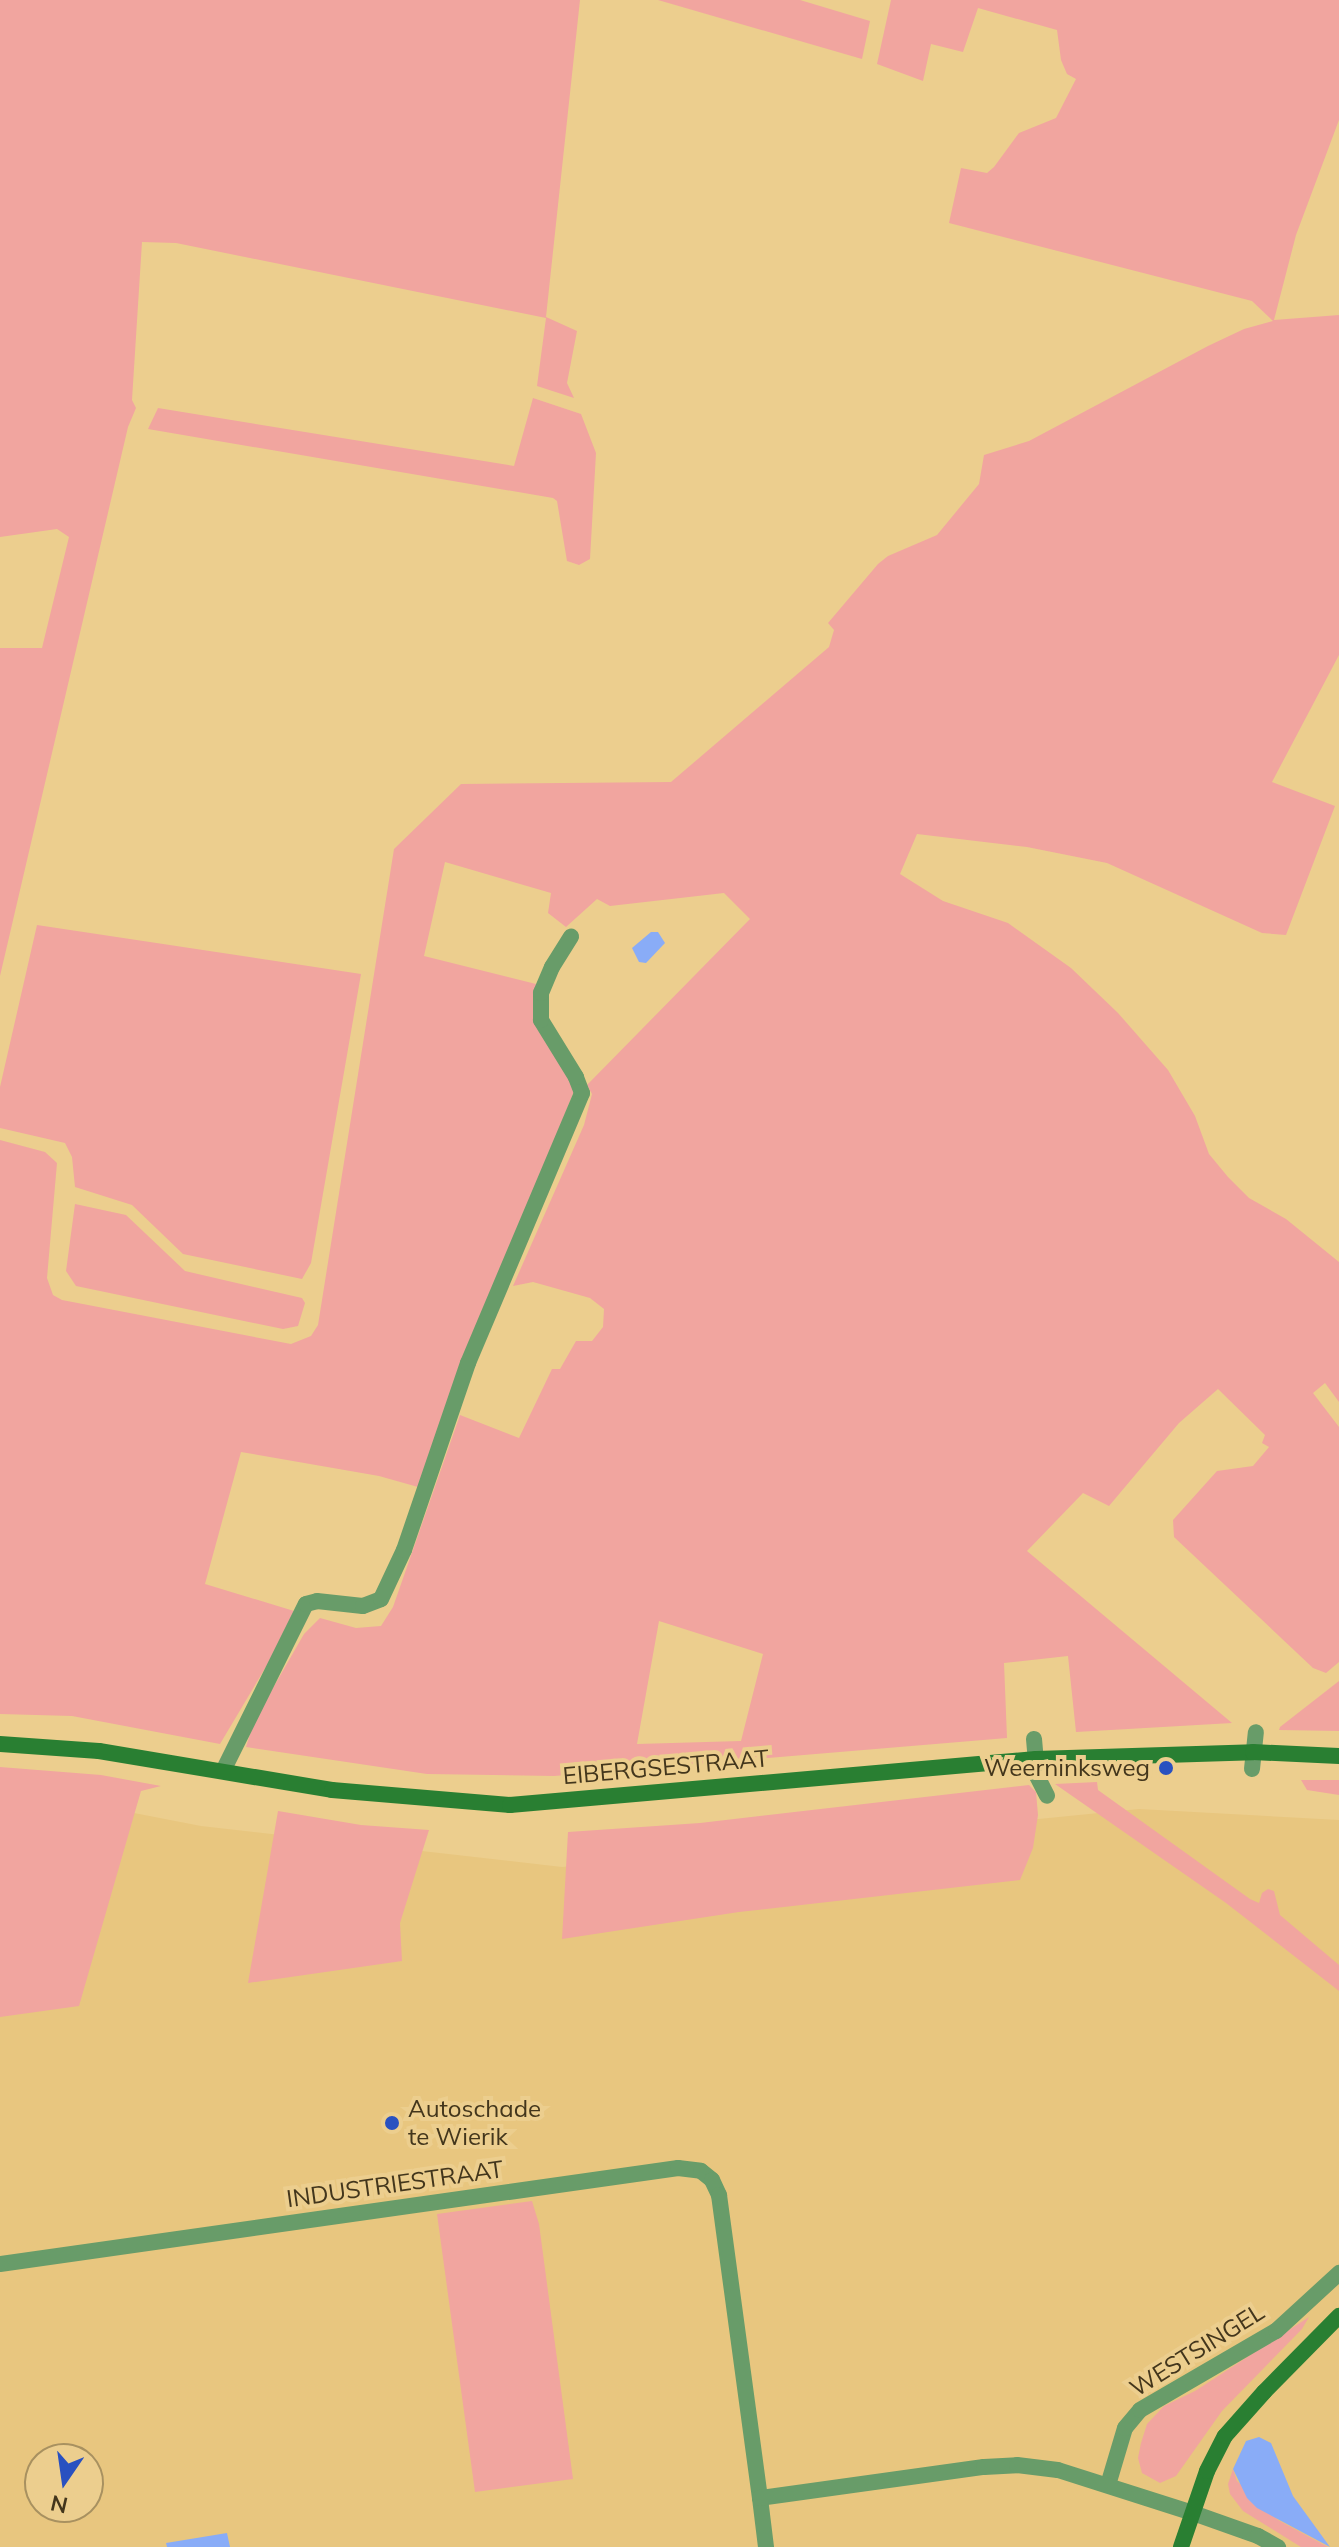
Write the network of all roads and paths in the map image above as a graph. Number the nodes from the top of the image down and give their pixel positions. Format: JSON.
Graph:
{"nodes":[{"id":1,"x":571,"y":937,"type":"dead end"},
{"id":2,"x":1256,"y":1732,"type":"dead end"},
{"id":3,"x":1034,"y":1739,"type":"dead end"},
{"id":4,"x":0,"y":1744,"type":"edge"},
{"id":5,"x":1339,"y":1756,"type":"edge"},
{"id":6,"x":1036,"y":1759,"type":"junction"},
{"id":7,"x":1253,"y":1760,"type":"junction"},
{"id":8,"x":223,"y":1771,"type":"junction"},
{"id":9,"x":1047,"y":1796,"type":"dead end"},
{"id":10,"x":0,"y":2264,"type":"edge"},
{"id":11,"x":1339,"y":2273,"type":"edge"},
{"id":12,"x":1339,"y":2316,"type":"edge"},
{"id":13,"x":1108,"y":2485,"type":"junction"},
{"id":14,"x":760,"y":2498,"type":"junction"},
{"id":15,"x":1193,"y":2513,"type":"junction"},
{"id":16,"x":766,"y":2547,"type":"edge"},
{"id":17,"x":1181,"y":2547,"type":"edge"},
{"id":18,"x":1278,"y":2547,"type":"edge"}],
"edges":[{"from":1,"to":8,"type":"street"},
{"from":2,"to":7,"type":"street"},
{"from":3,"to":6,"type":"street"},
{"from":4,"to":8,"type":"main road","name":"EIBERGSESTRAAT"},
{"from":5,"to":7,"type":"main road","name":"EIBERGSESTRAAT"},
{"from":6,"to":7,"type":"main road","name":"EIBERGSESTRAAT"},
{"from":6,"to":8,"type":"main road","name":"EIBERGSESTRAAT"},
{"from":6,"to":9,"type":"street"},
{"from":10,"to":14,"type":"street","name":"INDUSTRIESTRAAT"},
{"from":11,"to":13,"type":"street","name":"WESTSINGEL"},
{"from":12,"to":15,"type":"main road"},
{"from":13,"to":14,"type":"street"},
{"from":13,"to":15,"type":"street"},
{"from":14,"to":16,"type":"street","name":"INDUSTRIESTRAAT"},
{"from":15,"to":17,"type":"main road"},
{"from":15,"to":18,"type":"street"}]}
